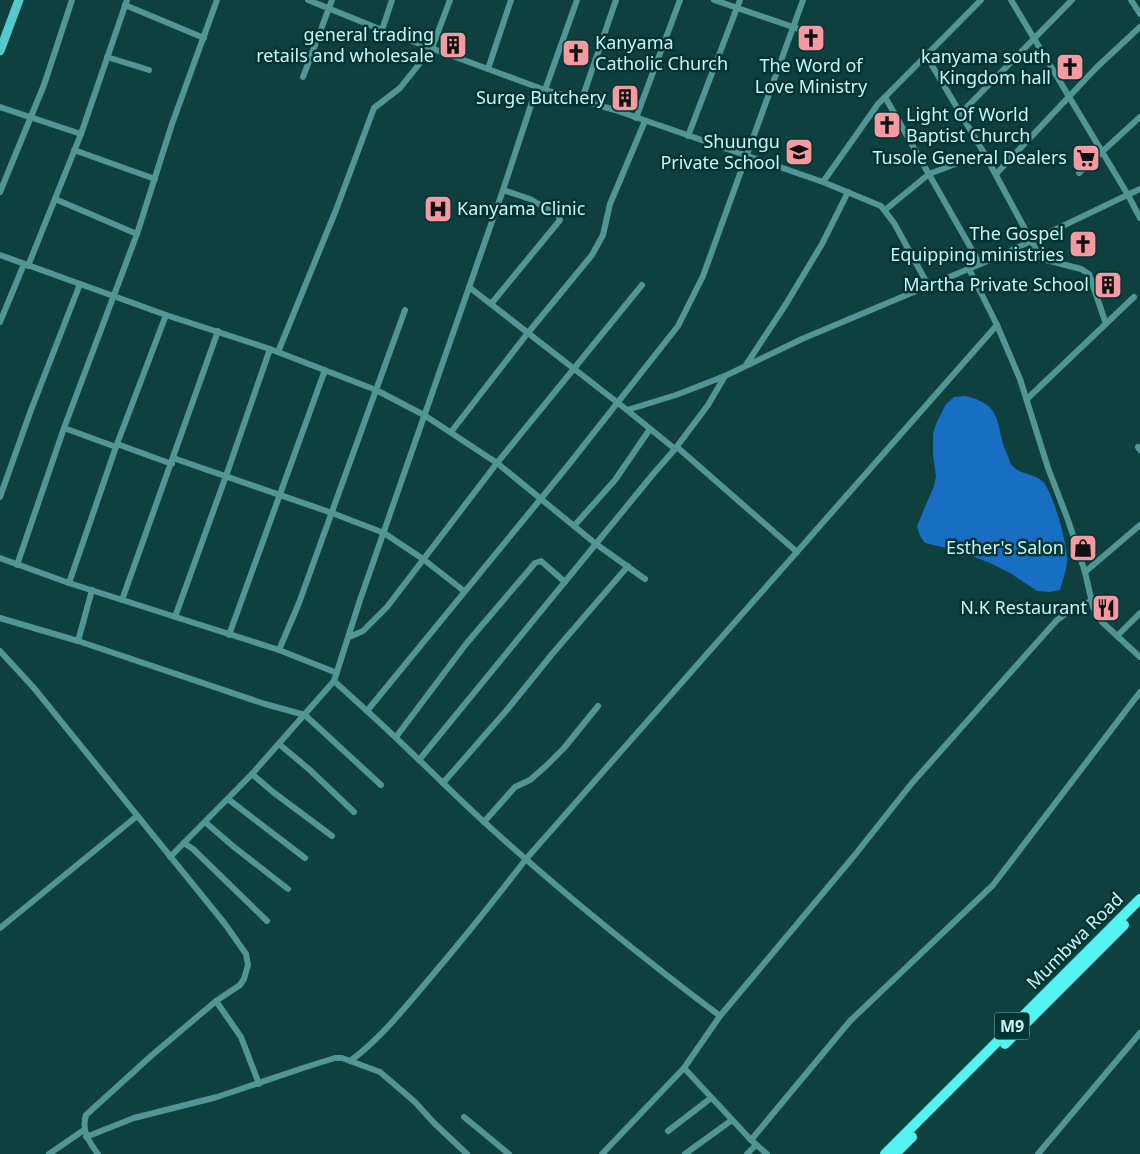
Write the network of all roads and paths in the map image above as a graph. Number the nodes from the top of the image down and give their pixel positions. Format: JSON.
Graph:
{"nodes":[{"id":1,"x":19,"y":0,"type":"edge"},
{"id":2,"x":72,"y":0,"type":"edge"},
{"id":3,"x":218,"y":0,"type":"edge"},
{"id":4,"x":308,"y":0,"type":"edge"},
{"id":5,"x":332,"y":0,"type":"edge"},
{"id":6,"x":392,"y":0,"type":"edge"},
{"id":7,"x":450,"y":0,"type":"edge"},
{"id":8,"x":511,"y":0,"type":"edge"},
{"id":9,"x":577,"y":0,"type":"edge"},
{"id":10,"x":616,"y":0,"type":"edge"},
{"id":11,"x":680,"y":0,"type":"edge"},
{"id":12,"x":714,"y":0,"type":"edge"},
{"id":13,"x":740,"y":0,"type":"edge"},
{"id":14,"x":803,"y":0,"type":"edge"},
{"id":15,"x":981,"y":0,"type":"edge"},
{"id":16,"x":1011,"y":0,"type":"edge"},
{"id":17,"x":1072,"y":0,"type":"edge"},
{"id":18,"x":1132,"y":0,"type":"edge"},
{"id":19,"x":126,"y":2,"type":"edge"},
{"id":20,"x":329,"y":8,"type":"junction"},
{"id":21,"x":738,"y":8,"type":"junction"},
{"id":22,"x":1140,"y":14,"type":"edge"},
{"id":23,"x":794,"y":27,"type":"junction"},
{"id":24,"x":1140,"y":28,"type":"edge"},
{"id":25,"x":4,"y":30,"type":"edge"},
{"id":26,"x":382,"y":30,"type":"junction"},
{"id":27,"x":822,"y":37,"type":"dead end"},
{"id":28,"x":204,"y":38,"type":"junction"},
{"id":29,"x":1035,"y":39,"type":"junction"},
{"id":30,"x":432,"y":48,"type":"junction"},
{"id":31,"x":0,"y":51,"type":"edge"},
{"id":32,"x":107,"y":57,"type":"junction"},
{"id":33,"x":927,"y":57,"type":"junction"},
{"id":34,"x":488,"y":69,"type":"junction"},
{"id":35,"x":149,"y":70,"type":"dead end"},
{"id":36,"x":303,"y":77,"type":"dead end"},
{"id":37,"x":537,"y":87,"type":"junction"},
{"id":38,"x":545,"y":90,"type":"junction"},
{"id":39,"x":885,"y":97,"type":"junction"},
{"id":40,"x":1070,"y":97,"type":"junction"},
{"id":41,"x":582,"y":100,"type":"junction"},
{"id":42,"x":0,"y":107,"type":"edge"},
{"id":43,"x":960,"y":114,"type":"junction"},
{"id":44,"x":1140,"y":117,"type":"edge"},
{"id":45,"x":30,"y":118,"type":"junction"},
{"id":46,"x":636,"y":118,"type":"junction"},
{"id":47,"x":645,"y":121,"type":"junction"},
{"id":48,"x":81,"y":134,"type":"junction"},
{"id":49,"x":688,"y":136,"type":"junction"},
{"id":50,"x":74,"y":150,"type":"junction"},
{"id":51,"x":984,"y":153,"type":"junction"},
{"id":52,"x":1103,"y":153,"type":"junction"},
{"id":53,"x":746,"y":156,"type":"junction"},
{"id":54,"x":1079,"y":173,"type":"dead end"},
{"id":55,"x":929,"y":174,"type":"junction"},
{"id":56,"x":996,"y":174,"type":"junction"},
{"id":57,"x":155,"y":179,"type":"junction"},
{"id":58,"x":823,"y":182,"type":"junction"},
{"id":59,"x":503,"y":190,"type":"junction"},
{"id":60,"x":1140,"y":190,"type":"edge"},
{"id":61,"x":0,"y":192,"type":"edge"},
{"id":62,"x":848,"y":192,"type":"junction"},
{"id":63,"x":1128,"y":195,"type":"junction"},
{"id":64,"x":55,"y":199,"type":"junction"},
{"id":65,"x":885,"y":210,"type":"junction"},
{"id":66,"x":1140,"y":218,"type":"edge"},
{"id":67,"x":137,"y":234,"type":"junction"},
{"id":68,"x":1032,"y":242,"type":"junction"},
{"id":69,"x":0,"y":255,"type":"edge"},
{"id":70,"x":980,"y":264,"type":"junction"},
{"id":71,"x":26,"y":265,"type":"junction"},
{"id":72,"x":969,"y":269,"type":"junction"},
{"id":73,"x":80,"y":284,"type":"junction"},
{"id":74,"x":642,"y":285,"type":"dead end"},
{"id":75,"x":928,"y":286,"type":"junction"},
{"id":76,"x":469,"y":287,"type":"junction"},
{"id":77,"x":114,"y":296,"type":"junction"},
{"id":78,"x":1134,"y":298,"type":"dead end"},
{"id":79,"x":491,"y":304,"type":"junction"},
{"id":80,"x":405,"y":310,"type":"dead end"},
{"id":81,"x":166,"y":315,"type":"junction"},
{"id":82,"x":0,"y":322,"type":"edge"},
{"id":83,"x":1106,"y":324,"type":"junction"},
{"id":84,"x":997,"y":325,"type":"junction"},
{"id":85,"x":218,"y":331,"type":"junction"},
{"id":86,"x":527,"y":334,"type":"junction"},
{"id":87,"x":270,"y":349,"type":"junction"},
{"id":88,"x":278,"y":352,"type":"junction"},
{"id":89,"x":745,"y":367,"type":"junction"},
{"id":90,"x":572,"y":368,"type":"junction"},
{"id":91,"x":326,"y":370,"type":"junction"},
{"id":92,"x":725,"y":376,"type":"junction"},
{"id":93,"x":376,"y":390,"type":"junction"},
{"id":94,"x":1027,"y":399,"type":"junction"},
{"id":95,"x":616,"y":403,"type":"junction"},
{"id":96,"x":627,"y":410,"type":"junction"},
{"id":97,"x":424,"y":415,"type":"junction"},
{"id":98,"x":64,"y":428,"type":"junction"},
{"id":99,"x":650,"y":429,"type":"junction"},
{"id":100,"x":451,"y":432,"type":"junction"},
{"id":101,"x":117,"y":446,"type":"junction"},
{"id":102,"x":676,"y":448,"type":"junction"},
{"id":103,"x":172,"y":461,"type":"junction"},
{"id":104,"x":497,"y":463,"type":"junction"},
{"id":105,"x":226,"y":476,"type":"junction"},
{"id":106,"x":279,"y":496,"type":"junction"},
{"id":107,"x":0,"y":497,"type":"edge"},
{"id":108,"x":540,"y":498,"type":"junction"},
{"id":109,"x":332,"y":513,"type":"junction"},
{"id":110,"x":1140,"y":525,"type":"edge"},
{"id":111,"x":574,"y":526,"type":"junction"},
{"id":112,"x":384,"y":533,"type":"junction"},
{"id":113,"x":596,"y":544,"type":"junction"},
{"id":114,"x":797,"y":552,"type":"junction"},
{"id":115,"x":0,"y":558,"type":"edge"},
{"id":116,"x":423,"y":559,"type":"junction"},
{"id":117,"x":17,"y":565,"type":"junction"},
{"id":118,"x":628,"y":566,"type":"junction"},
{"id":119,"x":1085,"y":572,"type":"junction"},
{"id":120,"x":645,"y":579,"type":"dead end"},
{"id":121,"x":565,"y":582,"type":"junction"},
{"id":122,"x":68,"y":583,"type":"junction"},
{"id":123,"x":92,"y":590,"type":"junction"},
{"id":124,"x":464,"y":591,"type":"junction"},
{"id":125,"x":122,"y":600,"type":"junction"},
{"id":126,"x":1091,"y":602,"type":"junction"},
{"id":127,"x":1140,"y":613,"type":"edge"},
{"id":128,"x":174,"y":617,"type":"junction"},
{"id":129,"x":0,"y":618,"type":"edge"},
{"id":130,"x":229,"y":635,"type":"junction"},
{"id":131,"x":1116,"y":636,"type":"junction"},
{"id":132,"x":349,"y":637,"type":"junction"},
{"id":133,"x":78,"y":641,"type":"junction"},
{"id":134,"x":279,"y":650,"type":"junction"},
{"id":135,"x":0,"y":651,"type":"edge"},
{"id":136,"x":1140,"y":657,"type":"edge"},
{"id":137,"x":337,"y":673,"type":"junction"},
{"id":138,"x":334,"y":681,"type":"junction"},
{"id":139,"x":1140,"y":692,"type":"edge"},
{"id":140,"x":598,"y":706,"type":"dead end"},
{"id":141,"x":368,"y":711,"type":"junction"},
{"id":142,"x":305,"y":715,"type":"junction"},
{"id":143,"x":396,"y":737,"type":"junction"},
{"id":144,"x":278,"y":744,"type":"junction"},
{"id":145,"x":419,"y":760,"type":"junction"},
{"id":146,"x":252,"y":774,"type":"junction"},
{"id":147,"x":443,"y":783,"type":"junction"},
{"id":148,"x":381,"y":785,"type":"dead end"},
{"id":149,"x":228,"y":799,"type":"junction"},
{"id":150,"x":354,"y":812,"type":"dead end"},
{"id":151,"x":137,"y":816,"type":"junction"},
{"id":152,"x":206,"y":822,"type":"junction"},
{"id":153,"x":484,"y":822,"type":"junction"},
{"id":154,"x":332,"y":836,"type":"dead end"},
{"id":155,"x":184,"y":843,"type":"junction"},
{"id":156,"x":170,"y":857,"type":"junction"},
{"id":157,"x":305,"y":858,"type":"dead end"},
{"id":158,"x":526,"y":859,"type":"junction"},
{"id":159,"x":288,"y":889,"type":"dead end"},
{"id":160,"x":1140,"y":900,"type":"edge"},
{"id":161,"x":1140,"y":908,"type":"edge"},
{"id":162,"x":267,"y":920,"type":"dead end"},
{"id":163,"x":0,"y":928,"type":"edge"},
{"id":164,"x":216,"y":1002,"type":"junction"},
{"id":165,"x":720,"y":1016,"type":"junction"},
{"id":166,"x":1140,"y":1033,"type":"edge"},
{"id":167,"x":350,"y":1060,"type":"junction"},
{"id":168,"x":684,"y":1068,"type":"junction"},
{"id":169,"x":259,"y":1084,"type":"junction"},
{"id":170,"x":711,"y":1098,"type":"junction"},
{"id":171,"x":464,"y":1117,"type":"dead end"},
{"id":172,"x":732,"y":1120,"type":"junction"},
{"id":173,"x":84,"y":1130,"type":"junction"},
{"id":174,"x":668,"y":1131,"type":"dead end"},
{"id":175,"x":86,"y":1137,"type":"junction"},
{"id":176,"x":754,"y":1142,"type":"junction"},
{"id":177,"x":49,"y":1154,"type":"edge"},
{"id":178,"x":98,"y":1154,"type":"edge"},
{"id":179,"x":467,"y":1154,"type":"edge"},
{"id":180,"x":509,"y":1154,"type":"edge"},
{"id":181,"x":602,"y":1154,"type":"edge"},
{"id":182,"x":685,"y":1154,"type":"edge"},
{"id":183,"x":747,"y":1154,"type":"edge"},
{"id":184,"x":767,"y":1154,"type":"edge"},
{"id":185,"x":885,"y":1154,"type":"edge"},
{"id":186,"x":895,"y":1154,"type":"edge"},
{"id":187,"x":1038,"y":1154,"type":"edge"}],
"edges":[{"from":1,"to":25,"type":"main road"},
{"from":2,"to":45,"type":"street"},
{"from":3,"to":28,"type":"street"},
{"from":4,"to":20,"type":"street"},
{"from":5,"to":20,"type":"street"},
{"from":6,"to":26,"type":"street"},
{"from":7,"to":30,"type":"street"},
{"from":8,"to":34,"type":"street"},
{"from":9,"to":38,"type":"street"},
{"from":10,"to":41,"type":"street"},
{"from":11,"to":46,"type":"street"},
{"from":12,"to":21,"type":"street"},
{"from":13,"to":21,"type":"street"},
{"from":14,"to":23,"type":"street"},
{"from":15,"to":33,"type":"street"},
{"from":16,"to":29,"type":"street"},
{"from":17,"to":29,"type":"street"},
{"from":18,"to":22,"type":"street"},
{"from":19,"to":28,"type":"street"},
{"from":19,"to":32,"type":"street"},
{"from":20,"to":26,"type":"street"},
{"from":20,"to":36,"type":"street"},
{"from":21,"to":23,"type":"street"},
{"from":21,"to":49,"type":"street"},
{"from":23,"to":27,"type":"street"},
{"from":23,"to":53,"type":"street"},
{"from":24,"to":40,"type":"street"},
{"from":25,"to":31,"type":"main road"},
{"from":26,"to":30,"type":"street"},
{"from":28,"to":57,"type":"street"},
{"from":29,"to":40,"type":"street"},
{"from":29,"to":43,"type":"street"},
{"from":30,"to":34,"type":"street"},
{"from":30,"to":88,"type":"street"},
{"from":32,"to":35,"type":"street"},
{"from":32,"to":48,"type":"street"},
{"from":33,"to":39,"type":"street"},
{"from":33,"to":43,"type":"street"},
{"from":34,"to":37,"type":"street"},
{"from":37,"to":38,"type":"street"},
{"from":37,"to":59,"type":"street"},
{"from":38,"to":41,"type":"street"},
{"from":39,"to":55,"type":"street"},
{"from":39,"to":58,"type":"street"},
{"from":40,"to":52,"type":"street"},
{"from":40,"to":56,"type":"street"},
{"from":41,"to":46,"type":"street"},
{"from":42,"to":45,"type":"street"},
{"from":43,"to":51,"type":"street"},
{"from":44,"to":52,"type":"street"},
{"from":45,"to":48,"type":"street"},
{"from":45,"to":61,"type":"street"},
{"from":46,"to":47,"type":"street"},
{"from":47,"to":49,"type":"street"},
{"from":47,"to":86,"type":"street"},
{"from":48,"to":50,"type":"street"},
{"from":49,"to":53,"type":"street"},
{"from":50,"to":57,"type":"street"},
{"from":50,"to":64,"type":"street"},
{"from":51,"to":55,"type":"street"},
{"from":51,"to":56,"type":"street"},
{"from":52,"to":54,"type":"street"},
{"from":52,"to":63,"type":"street"},
{"from":53,"to":58,"type":"street"},
{"from":53,"to":95,"type":"street"},
{"from":55,"to":65,"type":"street"},
{"from":55,"to":70,"type":"street"},
{"from":56,"to":68,"type":"street"},
{"from":57,"to":67,"type":"street"},
{"from":58,"to":62,"type":"street"},
{"from":59,"to":76,"type":"street"},
{"from":59,"to":79,"type":"street"},
{"from":60,"to":63,"type":"street"},
{"from":62,"to":65,"type":"street"},
{"from":62,"to":89,"type":"street"},
{"from":63,"to":66,"type":"street"},
{"from":63,"to":68,"type":"street"},
{"from":64,"to":67,"type":"street"},
{"from":64,"to":71,"type":"street"},
{"from":65,"to":75,"type":"street"},
{"from":67,"to":77,"type":"street"},
{"from":68,"to":70,"type":"street"},
{"from":68,"to":83,"type":"street"},
{"from":69,"to":71,"type":"street"},
{"from":70,"to":72,"type":"street"},
{"from":71,"to":73,"type":"street"},
{"from":71,"to":82,"type":"street"},
{"from":72,"to":75,"type":"street"},
{"from":72,"to":84,"type":"street"},
{"from":73,"to":77,"type":"street"},
{"from":73,"to":107,"type":"street"},
{"from":74,"to":90,"type":"street"},
{"from":75,"to":89,"type":"street"},
{"from":76,"to":79,"type":"street"},
{"from":76,"to":97,"type":"street"},
{"from":77,"to":81,"type":"street"},
{"from":77,"to":98,"type":"street"},
{"from":78,"to":83,"type":"street"},
{"from":79,"to":86,"type":"street"},
{"from":80,"to":93,"type":"street"},
{"from":81,"to":85,"type":"street"},
{"from":81,"to":101,"type":"street"},
{"from":83,"to":94,"type":"street"},
{"from":84,"to":94,"type":"street"},
{"from":84,"to":114,"type":"street"},
{"from":85,"to":87,"type":"street"},
{"from":85,"to":103,"type":"street"},
{"from":86,"to":90,"type":"street"},
{"from":86,"to":100,"type":"street"},
{"from":87,"to":88,"type":"street"},
{"from":87,"to":105,"type":"street"},
{"from":88,"to":91,"type":"street"},
{"from":89,"to":92,"type":"street"},
{"from":90,"to":95,"type":"street"},
{"from":90,"to":104,"type":"street"},
{"from":91,"to":93,"type":"street"},
{"from":91,"to":106,"type":"street"},
{"from":92,"to":96,"type":"street"},
{"from":92,"to":102,"type":"street"},
{"from":93,"to":97,"type":"street"},
{"from":93,"to":109,"type":"street"},
{"from":94,"to":119,"type":"street"},
{"from":95,"to":96,"type":"street"},
{"from":95,"to":108,"type":"street"},
{"from":96,"to":99,"type":"street"},
{"from":97,"to":100,"type":"street"},
{"from":97,"to":112,"type":"street"},
{"from":98,"to":101,"type":"street"},
{"from":98,"to":117,"type":"street"},
{"from":99,"to":102,"type":"street"},
{"from":99,"to":111,"type":"street"},
{"from":100,"to":104,"type":"street"},
{"from":101,"to":103,"type":"street"},
{"from":101,"to":122,"type":"street"},
{"from":102,"to":113,"type":"street"},
{"from":102,"to":114,"type":"street"},
{"from":103,"to":105,"type":"street"},
{"from":103,"to":125,"type":"street"},
{"from":104,"to":108,"type":"street"},
{"from":104,"to":116,"type":"street"},
{"from":105,"to":106,"type":"street"},
{"from":105,"to":128,"type":"street"},
{"from":106,"to":109,"type":"street"},
{"from":106,"to":130,"type":"street"},
{"from":108,"to":111,"type":"street"},
{"from":108,"to":124,"type":"street"},
{"from":109,"to":112,"type":"street"},
{"from":109,"to":134,"type":"street"},
{"from":110,"to":119,"type":"street"},
{"from":111,"to":113,"type":"street"},
{"from":112,"to":116,"type":"street"},
{"from":112,"to":132,"type":"street"},
{"from":113,"to":118,"type":"street"},
{"from":113,"to":121,"type":"street"},
{"from":114,"to":158,"type":"street"},
{"from":115,"to":117,"type":"street"},
{"from":116,"to":124,"type":"street"},
{"from":116,"to":132,"type":"street"},
{"from":117,"to":122,"type":"street"},
{"from":118,"to":120,"type":"street"},
{"from":118,"to":147,"type":"street"},
{"from":119,"to":126,"type":"street"},
{"from":121,"to":143,"type":"street"},
{"from":121,"to":145,"type":"street"},
{"from":122,"to":123,"type":"street"},
{"from":123,"to":125,"type":"street"},
{"from":123,"to":133,"type":"street"},
{"from":124,"to":141,"type":"street"},
{"from":125,"to":128,"type":"street"},
{"from":126,"to":131,"type":"street"},
{"from":126,"to":165,"type":"street"},
{"from":127,"to":131,"type":"street"},
{"from":128,"to":130,"type":"street"},
{"from":129,"to":133,"type":"street"},
{"from":130,"to":134,"type":"street"},
{"from":131,"to":136,"type":"street"},
{"from":132,"to":137,"type":"street"},
{"from":133,"to":142,"type":"street"},
{"from":134,"to":137,"type":"street"},
{"from":135,"to":151,"type":"street"},
{"from":137,"to":138,"type":"street"},
{"from":138,"to":141,"type":"street"},
{"from":138,"to":142,"type":"street"},
{"from":139,"to":176,"type":"street"},
{"from":140,"to":153,"type":"street"},
{"from":141,"to":143,"type":"street"},
{"from":142,"to":144,"type":"street"},
{"from":142,"to":148,"type":"street"},
{"from":143,"to":145,"type":"street"},
{"from":144,"to":146,"type":"street"},
{"from":144,"to":150,"type":"street"},
{"from":145,"to":147,"type":"street"},
{"from":146,"to":149,"type":"street"},
{"from":146,"to":154,"type":"street"},
{"from":147,"to":153,"type":"street"},
{"from":149,"to":152,"type":"street"},
{"from":149,"to":157,"type":"street"},
{"from":151,"to":156,"type":"street"},
{"from":151,"to":163,"type":"street"},
{"from":152,"to":155,"type":"street"},
{"from":152,"to":159,"type":"street"},
{"from":153,"to":158,"type":"street"},
{"from":155,"to":156,"type":"street"},
{"from":155,"to":162,"type":"street"},
{"from":156,"to":164,"type":"street"},
{"from":158,"to":165,"type":"street"},
{"from":158,"to":167,"type":"street"},
{"from":160,"to":185,"type":"main road","name":"Mumbwa Road","number":"M9"},
{"from":161,"to":186,"type":"main road","name":"Mumbwa Road","number":"M9"},
{"from":164,"to":169,"type":"street"},
{"from":164,"to":173,"type":"street"},
{"from":165,"to":168,"type":"street"},
{"from":166,"to":187,"type":"street"},
{"from":167,"to":169,"type":"street"},
{"from":167,"to":179,"type":"street"},
{"from":168,"to":170,"type":"street"},
{"from":168,"to":181,"type":"street"},
{"from":169,"to":175,"type":"street"},
{"from":170,"to":172,"type":"street"},
{"from":170,"to":174,"type":"street"},
{"from":171,"to":180,"type":"street"},
{"from":172,"to":176,"type":"street"},
{"from":172,"to":182,"type":"street"},
{"from":173,"to":175,"type":"street"},
{"from":173,"to":177,"type":"street"},
{"from":175,"to":178,"type":"street"},
{"from":176,"to":183,"type":"street"},
{"from":176,"to":184,"type":"street"}]}
